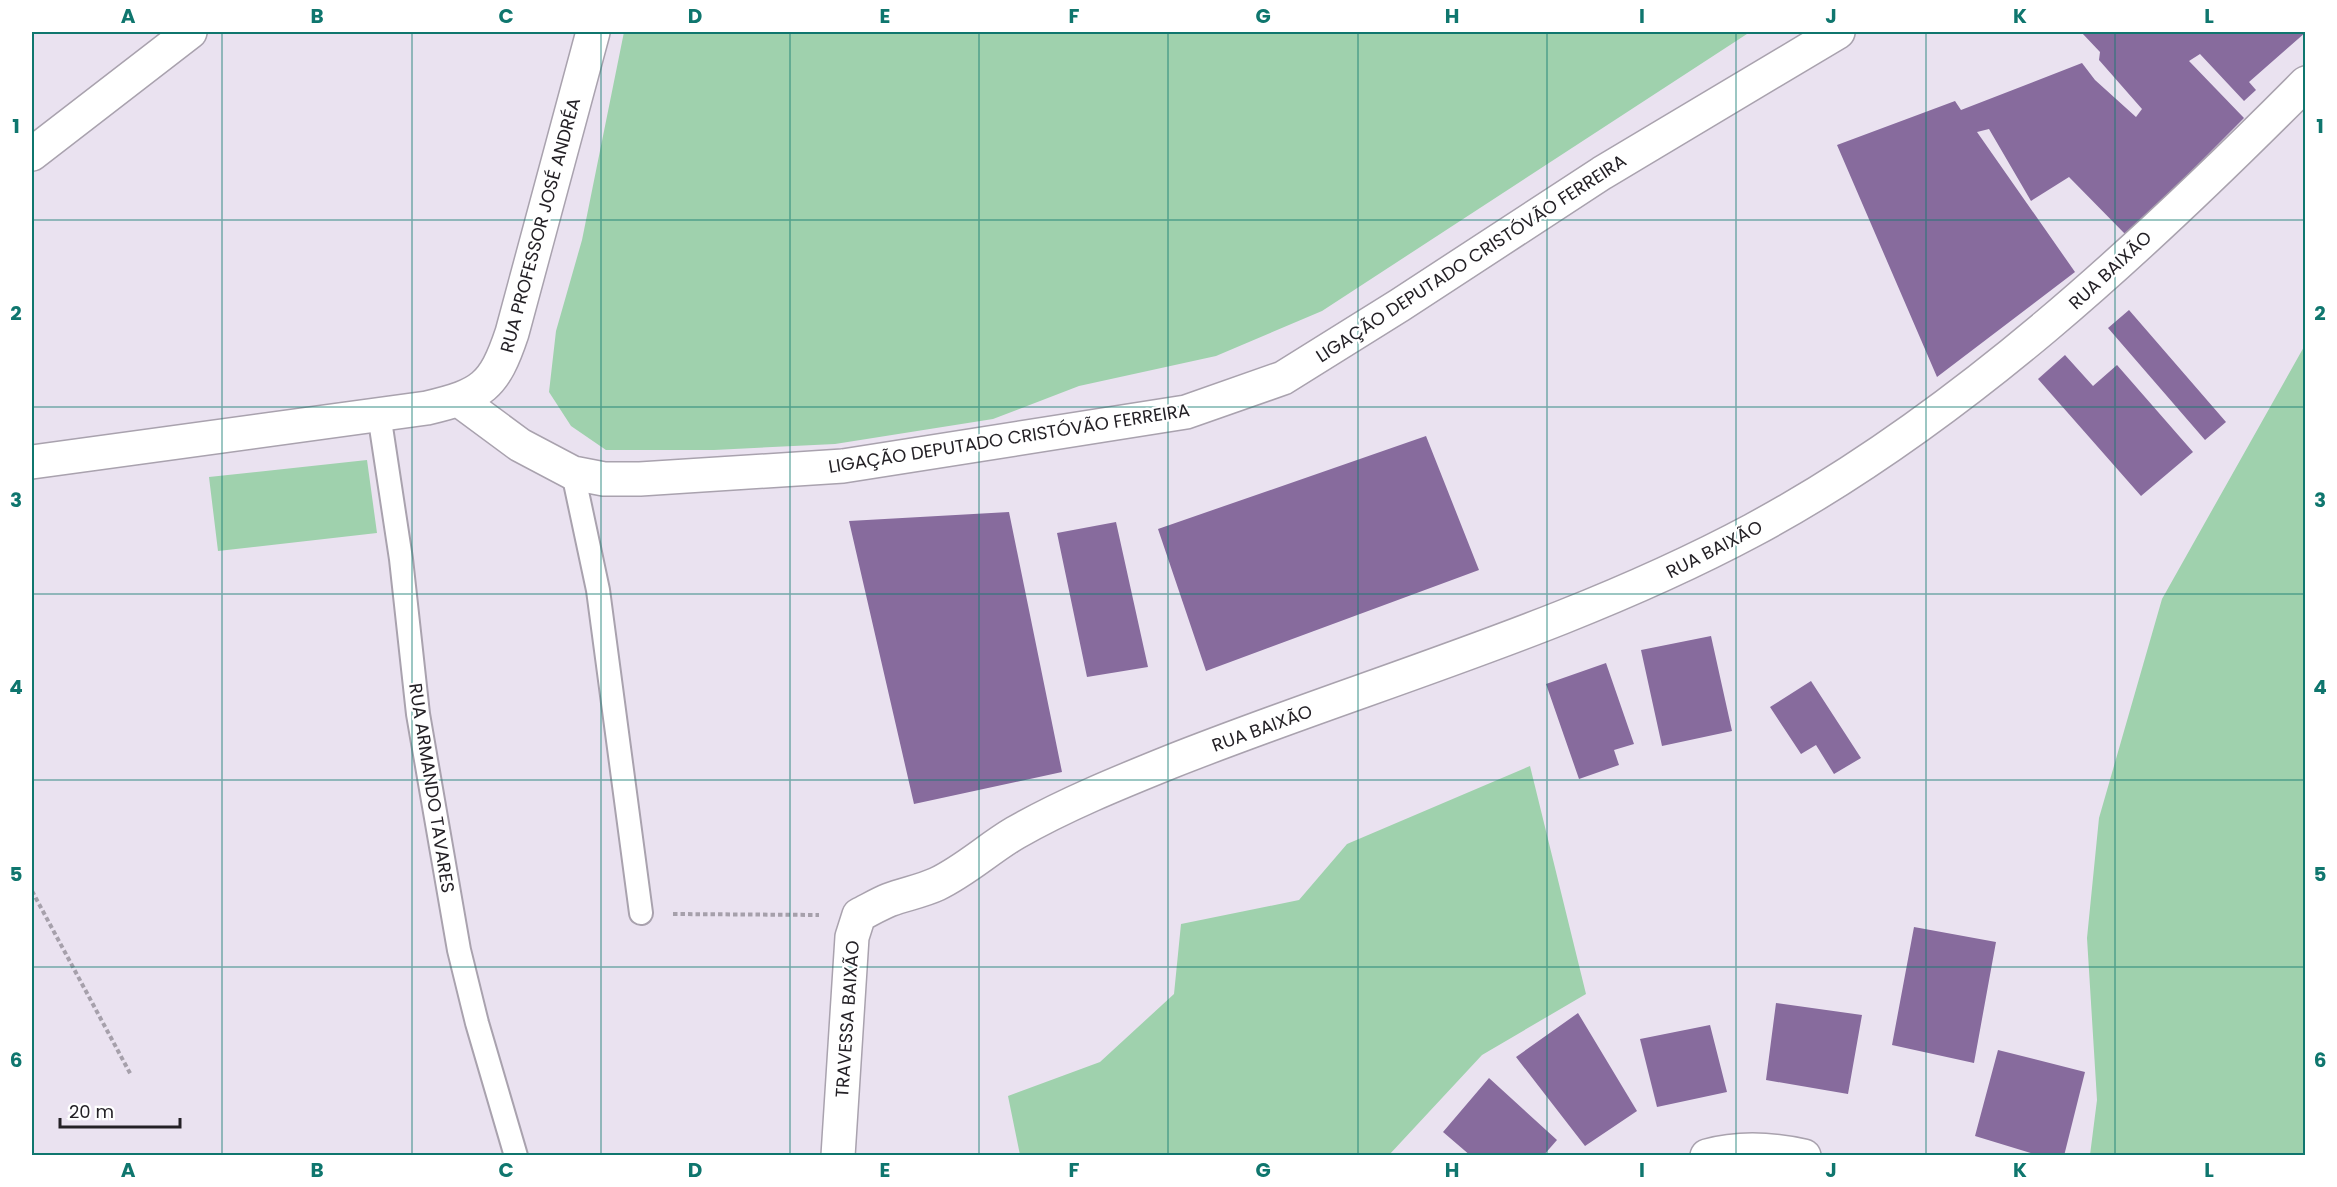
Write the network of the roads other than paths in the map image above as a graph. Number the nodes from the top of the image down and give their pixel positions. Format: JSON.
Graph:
{"nodes":[{"id":1,"x":189,"y":32,"type":"edge"},
{"id":2,"x":593,"y":32,"type":"edge"},
{"id":3,"x":1838,"y":32,"type":"edge"},
{"id":4,"x":2306,"y":83,"type":"edge"},
{"id":5,"x":32,"y":154,"type":"edge"},
{"id":6,"x":459,"y":400,"type":"junction"},
{"id":7,"x":379,"y":414,"type":"junction"},
{"id":8,"x":32,"y":462,"type":"edge"},
{"id":9,"x":573,"y":473,"type":"junction"},
{"id":10,"x":1014,"y":834,"type":"joint"},
{"id":11,"x":641,"y":913,"type":"road end"},
{"id":12,"x":516,"y":1155,"type":"edge"},
{"id":13,"x":838,"y":1155,"type":"edge"},
{"id":14,"x":1707,"y":1155,"type":"edge"},
{"id":15,"x":1804,"y":1155,"type":"edge"}],
"edges":[{"from":1,"to":5,"type":"street"},
{"from":2,"to":6,"type":"street","name":"RUA PROFESSOR JOSÉ ANDRÉA"},
{"from":3,"to":9,"type":"street","name":"LIGAÇÃO DEPUTADO CRISTÓVÃO FERREIRA"},
{"from":4,"to":10,"type":"street","name":"RUA BAIXÃO"},
{"from":6,"to":7,"type":"street"},
{"from":6,"to":9,"type":"street","name":"LIGAÇÃO DEPUTADO CRISTÓVÃO FERREIRA"},
{"from":7,"to":8,"type":"street"},
{"from":7,"to":12,"type":"lane","name":"RUA ARMANDO TAVARES"},
{"from":9,"to":11,"type":"lane"},
{"from":10,"to":13,"type":"street","name":"TRAVESSA BAIXÃO"},
{"from":14,"to":15,"type":"street"}]}
